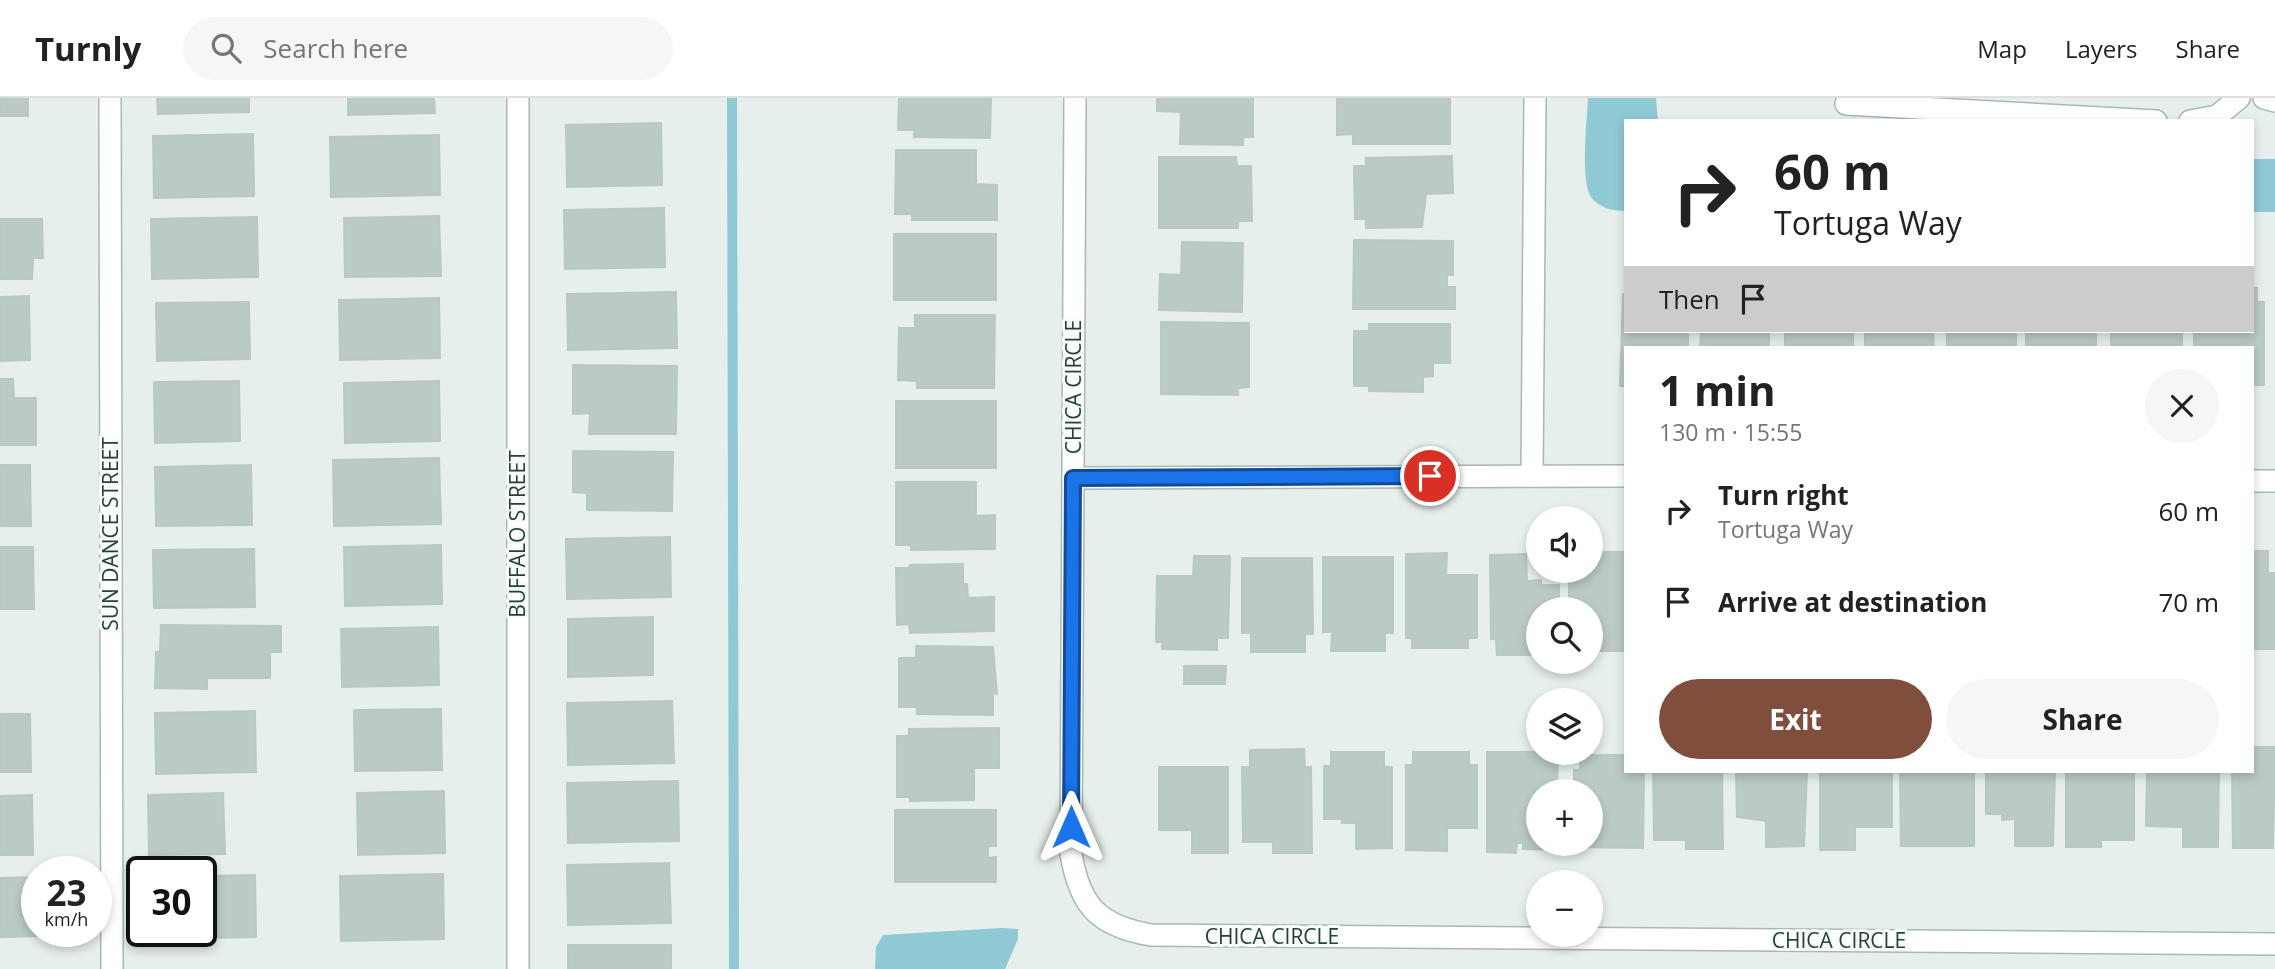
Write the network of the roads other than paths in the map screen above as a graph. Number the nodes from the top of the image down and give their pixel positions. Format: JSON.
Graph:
{"nodes":[{"id":1,"x":110,"y":98,"type":"edge"},
{"id":2,"x":518,"y":98,"type":"edge"},
{"id":3,"x":1075,"y":98,"type":"edge"},
{"id":4,"x":1535,"y":98,"type":"edge"},
{"id":5,"x":2239,"y":98,"type":"edge"},
{"id":6,"x":2264,"y":98,"type":"edge"},
{"id":7,"x":2275,"y":101,"type":"edge"},
{"id":8,"x":1846,"y":104,"type":"dead end"},
{"id":9,"x":2120,"y":119,"type":"edge"},
{"id":10,"x":2201,"y":119,"type":"edge"},
{"id":11,"x":1532,"y":476,"type":"junction"},
{"id":12,"x":1624,"y":476,"type":"edge"},
{"id":13,"x":1073,"y":478,"type":"junction"},
{"id":14,"x":2254,"y":481,"type":"edge"},
{"id":15,"x":2275,"y":481,"type":"edge"},
{"id":16,"x":2275,"y":944,"type":"edge"},
{"id":17,"x":111,"y":969,"type":"edge"},
{"id":18,"x":518,"y":969,"type":"edge"}],
"edges":[{"from":1,"to":17,"type":"street","name":"SUN DANCE STREET"},
{"from":2,"to":18,"type":"street","name":"BUFFALO STREET"},
{"from":3,"to":13,"type":"street","name":"CHICA CIRCLE"},
{"from":4,"to":11,"type":"street"},
{"from":5,"to":10,"type":"street"},
{"from":6,"to":7,"type":"street"},
{"from":8,"to":9,"type":"street"},
{"from":11,"to":12,"type":"street"},
{"from":11,"to":13,"type":"street"},
{"from":13,"to":16,"type":"street","name":"CHICA CIRCLE"},
{"from":14,"to":15,"type":"street"}]}
